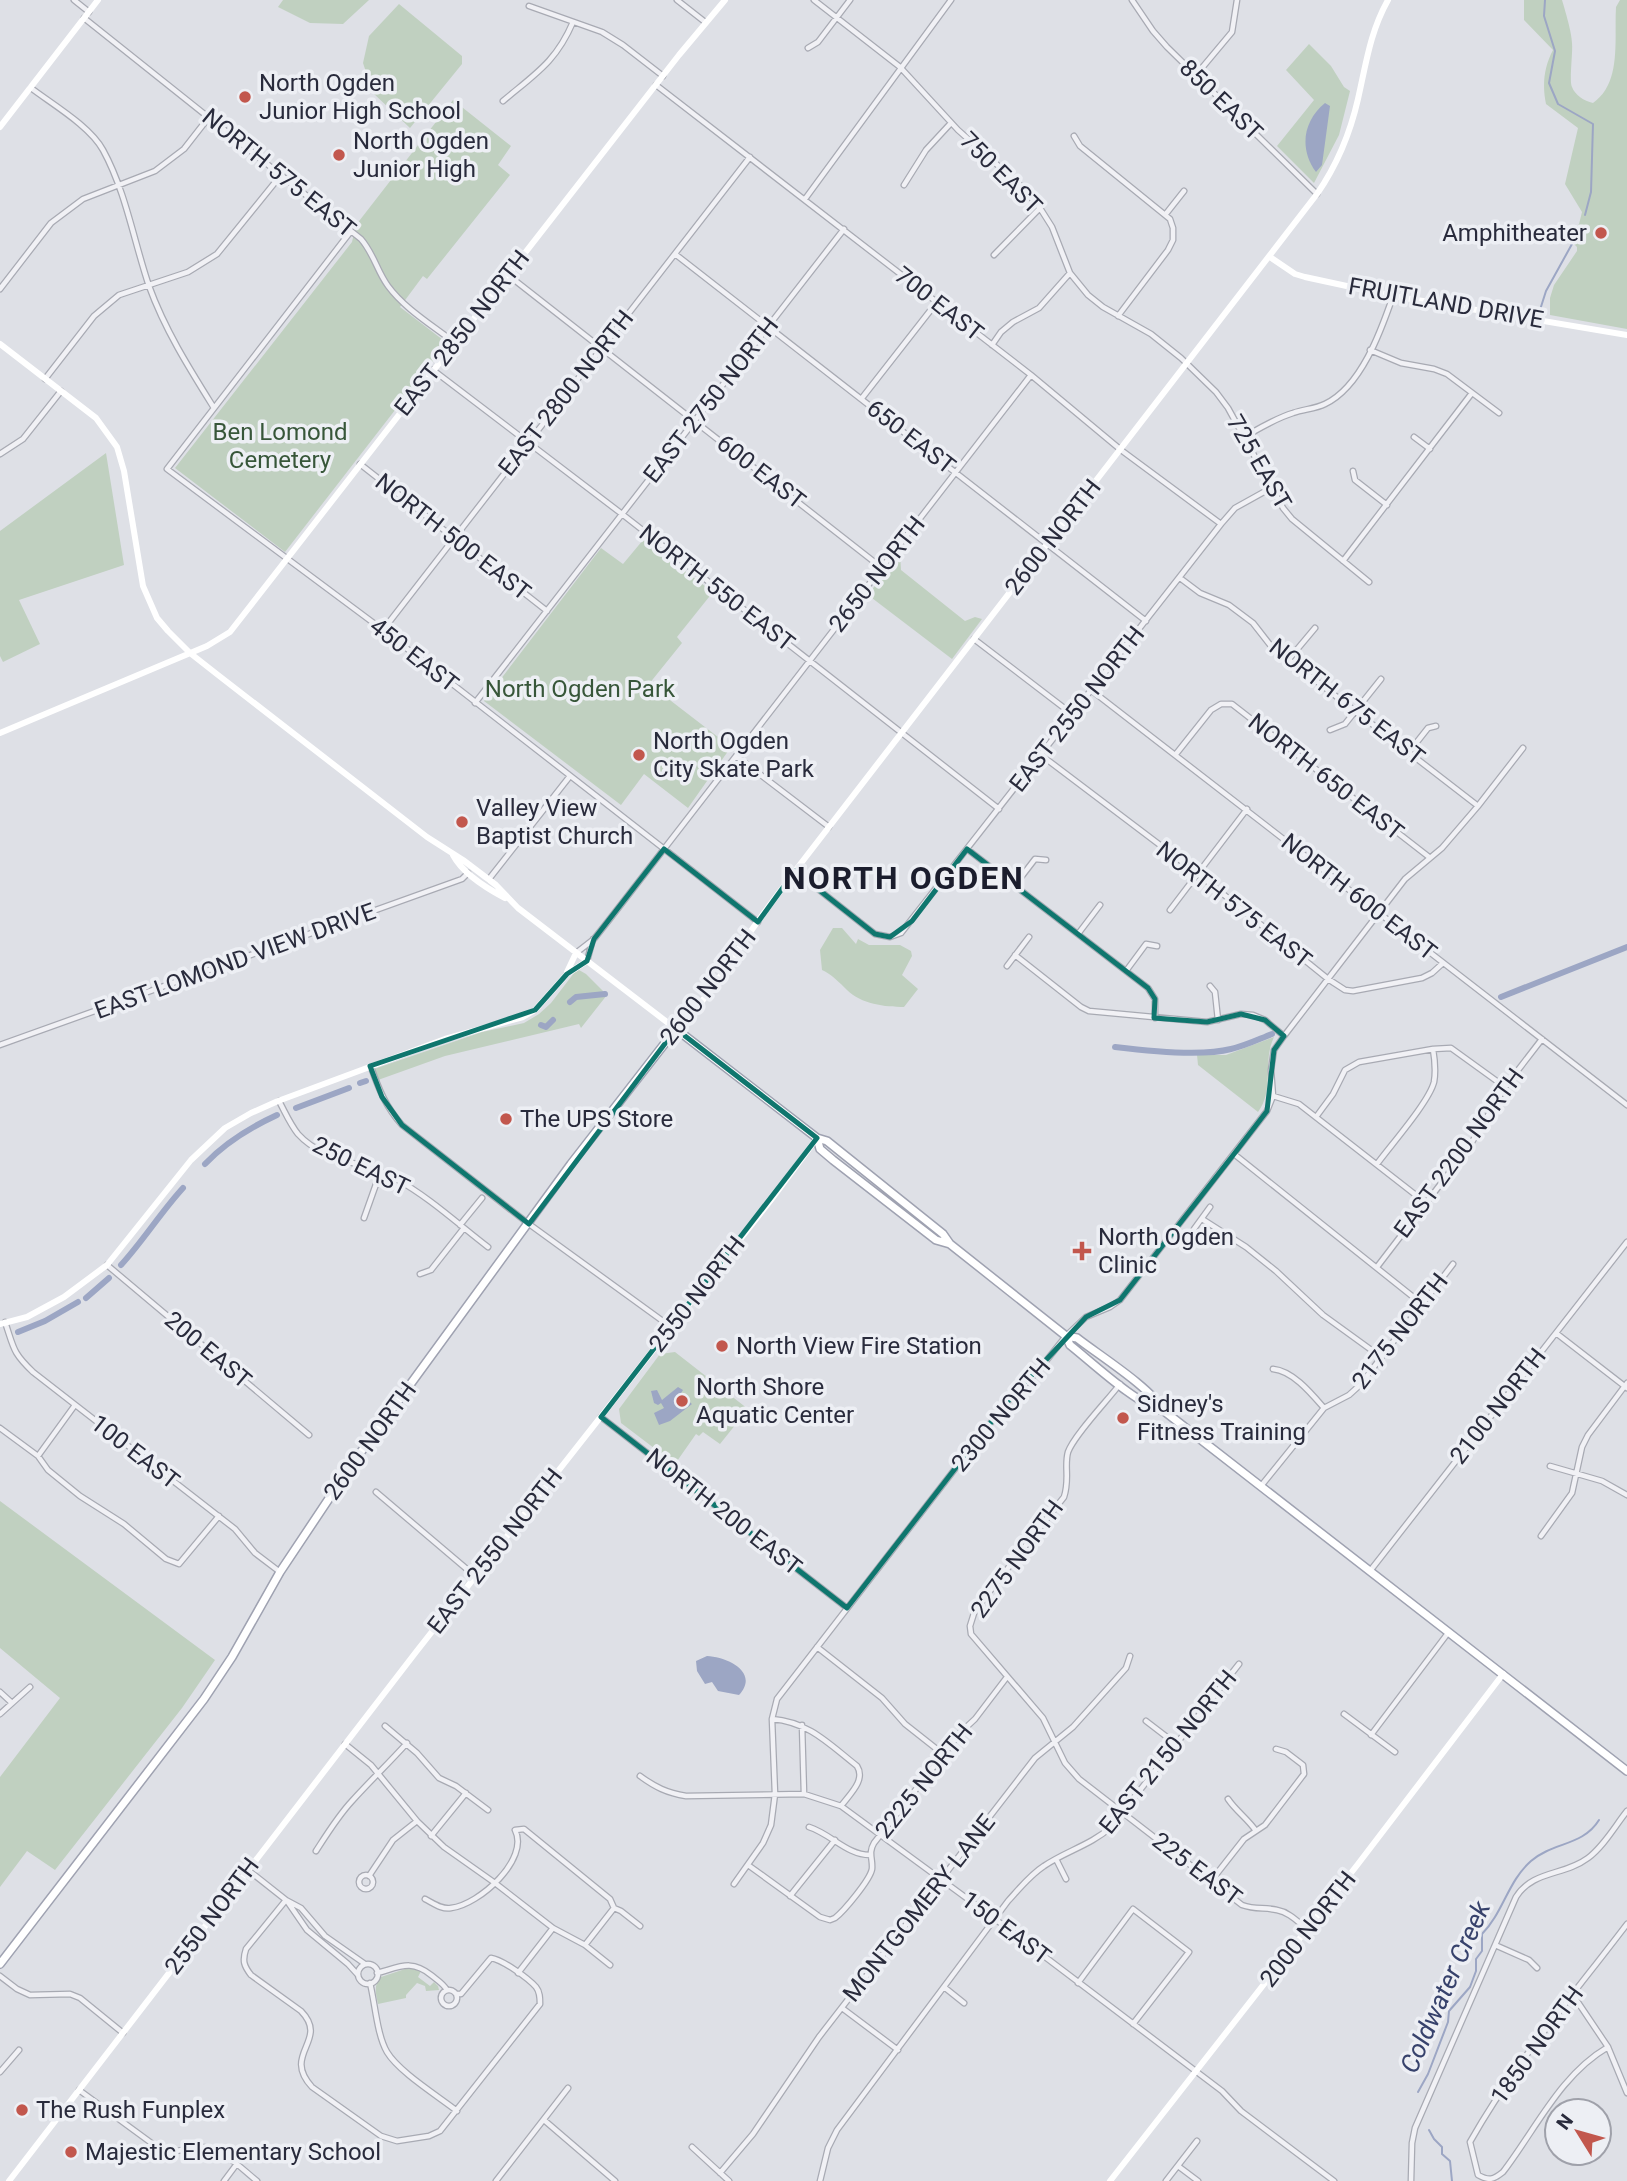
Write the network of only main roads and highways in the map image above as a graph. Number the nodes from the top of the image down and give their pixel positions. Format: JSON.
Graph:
{"nodes":[{"id":1,"x":817,"y":1138,"type":"junction"},
{"id":2,"x":950,"y":1244,"type":"junction"},
{"id":3,"x":1066,"y":1336,"type":"junction"},
{"id":4,"x":1164,"y":1411,"type":"junction"},
{"id":5,"x":1627,"y":1771,"type":"edge"},
{"id":6,"x":0,"y":1964,"type":"edge"}],
"edges":[{"from":1,"to":2,"type":"main road"},
{"from":1,"to":2,"type":"main road"},
{"from":1,"to":6,"type":"main road","name":"2600 NORTH"},
{"from":2,"to":3,"type":"main road"},
{"from":3,"to":4,"type":"main road"},
{"from":3,"to":4,"type":"main road"},
{"from":4,"to":5,"type":"main road"}]}
